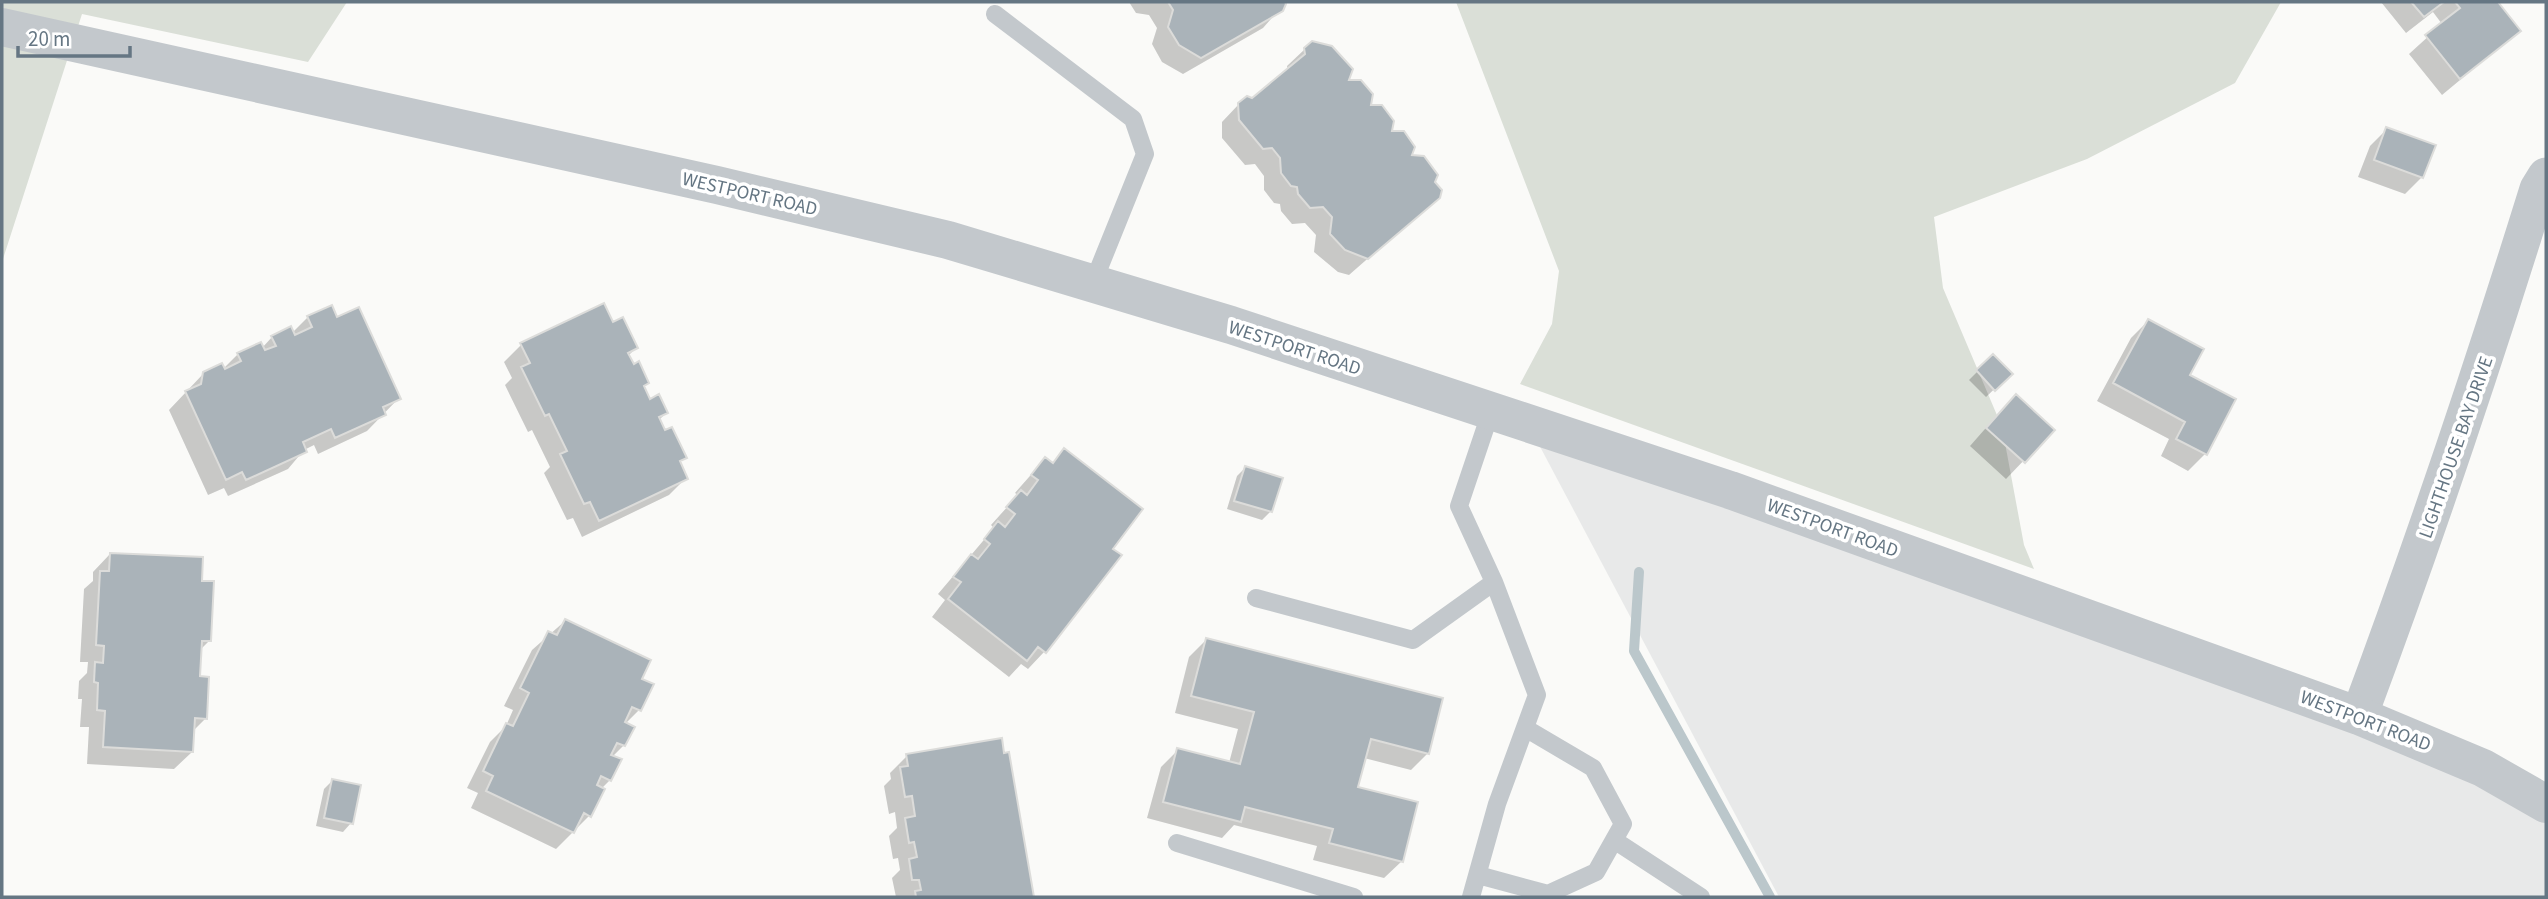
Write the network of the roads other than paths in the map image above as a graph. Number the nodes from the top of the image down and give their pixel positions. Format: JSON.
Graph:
{"nodes":[{"id":1,"x":995,"y":14,"type":"dead end"},
{"id":2,"x":2,"y":27,"type":"edge"},
{"id":3,"x":2546,"y":176,"type":"edge"},
{"id":4,"x":1093,"y":283,"type":"junction"},
{"id":5,"x":1492,"y":411,"type":"junction"},
{"id":6,"x":1494,"y":582,"type":"junction"},
{"id":7,"x":1256,"y":598,"type":"dead end"},
{"id":8,"x":2360,"y":716,"type":"junction"},
{"id":9,"x":1525,"y":728,"type":"junction"},
{"id":10,"x":2546,"y":804,"type":"edge"},
{"id":11,"x":1614,"y":840,"type":"junction"},
{"id":12,"x":1177,"y":843,"type":"dead end"},
{"id":13,"x":1478,"y":875,"type":"junction"},
{"id":14,"x":1354,"y":897,"type":"edge"},
{"id":15,"x":1471,"y":897,"type":"edge"},
{"id":16,"x":1701,"y":897,"type":"edge"}],
"edges":[{"from":1,"to":4,"type":"lane"},
{"from":2,"to":4,"type":"street","name":"WESTPORT ROAD"},
{"from":3,"to":8,"type":"street","name":"LIGHTHOUSE BAY DRIVE"},
{"from":4,"to":5,"type":"street","name":"WESTPORT ROAD"},
{"from":5,"to":6,"type":"lane"},
{"from":5,"to":8,"type":"street","name":"WESTPORT ROAD"},
{"from":6,"to":7,"type":"lane"},
{"from":6,"to":9,"type":"lane"},
{"from":8,"to":10,"type":"street","name":"WESTPORT ROAD"},
{"from":9,"to":11,"type":"lane"},
{"from":9,"to":13,"type":"lane"},
{"from":11,"to":13,"type":"lane"},
{"from":11,"to":16,"type":"lane"},
{"from":12,"to":14,"type":"lane"},
{"from":13,"to":15,"type":"lane"}]}
